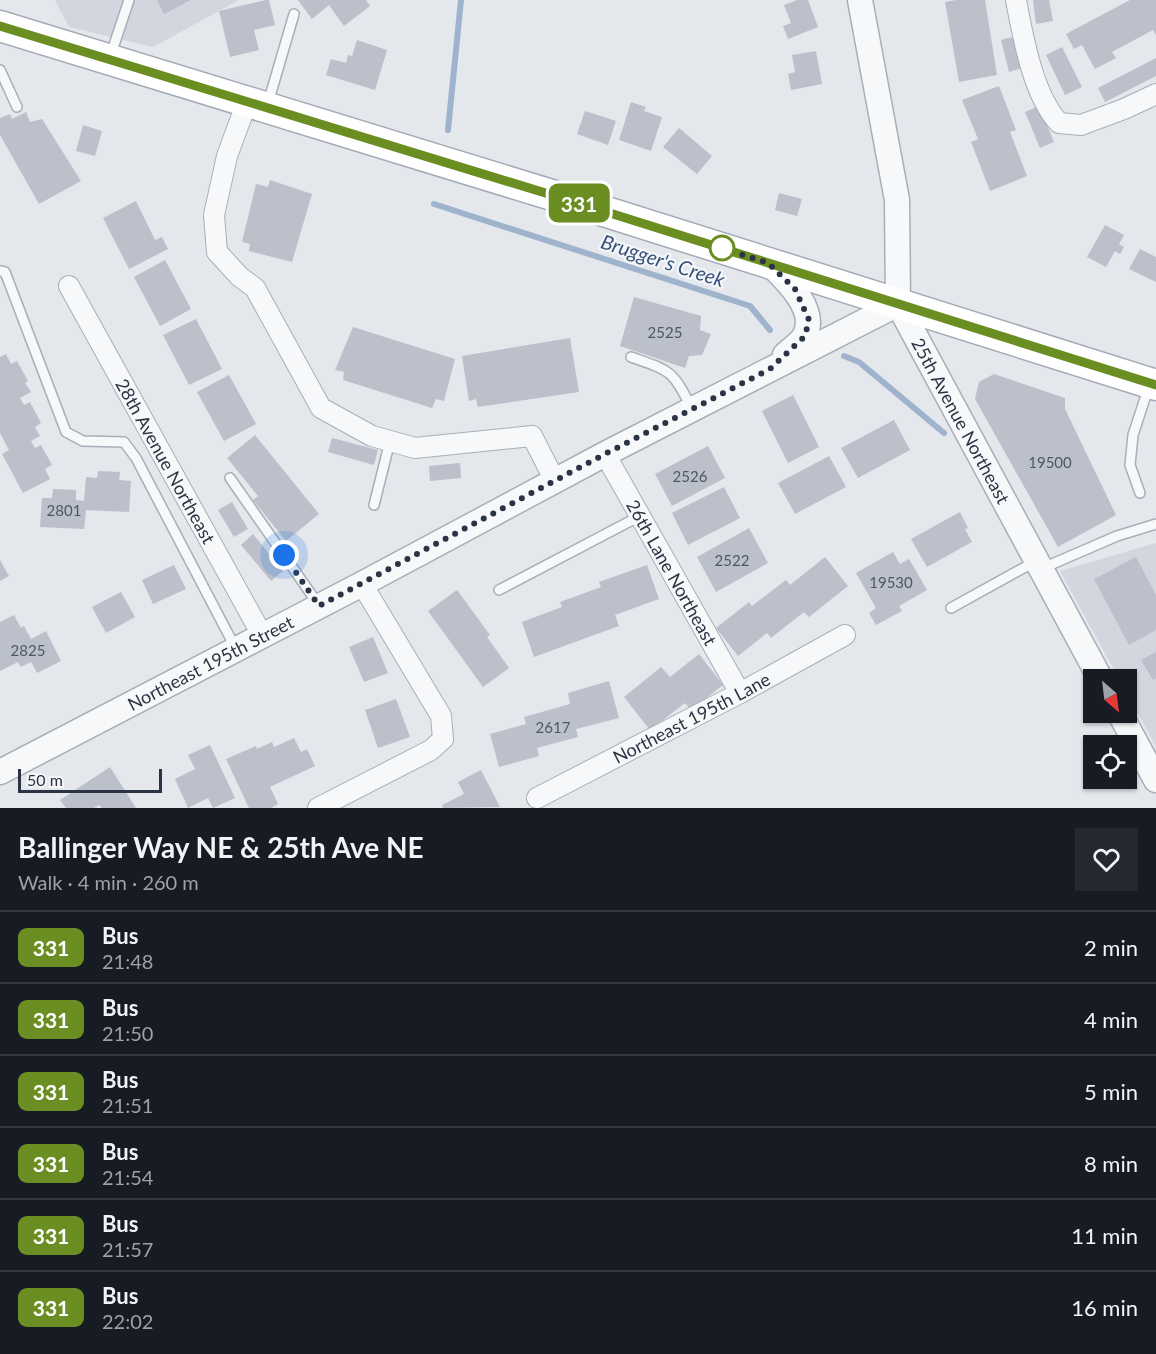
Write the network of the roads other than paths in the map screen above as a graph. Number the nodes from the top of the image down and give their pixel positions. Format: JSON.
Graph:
{"nodes":[{"id":1,"x":129,"y":0,"type":"edge"},
{"id":2,"x":1016,"y":0,"type":"edge"},
{"id":3,"x":864,"y":1,"type":"edge"},
{"id":4,"x":294,"y":14,"type":"dead end"},
{"id":5,"x":0,"y":26,"type":"edge"},
{"id":6,"x":109,"y":60,"type":"junction"},
{"id":7,"x":0,"y":70,"type":"edge"},
{"id":8,"x":1156,"y":94,"type":"edge"},
{"id":9,"x":257,"y":105,"type":"junction"},
{"id":10,"x":17,"y":107,"type":"dead end"},
{"id":11,"x":768,"y":263,"type":"junction"},
{"id":12,"x":0,"y":271,"type":"edge"},
{"id":13,"x":69,"y":286,"type":"dead end"},
{"id":14,"x":898,"y":304,"type":"junction"},
{"id":15,"x":631,"y":357,"type":"dead end"},
{"id":16,"x":770,"y":369,"type":"junction"},
{"id":17,"x":1153,"y":384,"type":"edge"},
{"id":18,"x":692,"y":409,"type":"junction"},
{"id":19,"x":390,"y":441,"type":"junction"},
{"id":20,"x":605,"y":454,"type":"junction"},
{"id":21,"x":230,"y":478,"type":"dead end"},
{"id":22,"x":555,"y":481,"type":"junction"},
{"id":23,"x":1140,"y":493,"type":"dead end"},
{"id":24,"x":374,"y":505,"type":"dead end"},
{"id":25,"x":640,"y":516,"type":"junction"},
{"id":26,"x":1156,"y":524,"type":"edge"},
{"id":27,"x":1039,"y":565,"type":"junction"},
{"id":28,"x":362,"y":584,"type":"junction"},
{"id":29,"x":499,"y":590,"type":"dead end"},
{"id":30,"x":319,"y":606,"type":"junction"},
{"id":31,"x":951,"y":608,"type":"dead end"},
{"id":32,"x":262,"y":635,"type":"junction"},
{"id":33,"x":845,"y":635,"type":"dead end"},
{"id":34,"x":236,"y":649,"type":"junction"},
{"id":35,"x":1095,"y":669,"type":"edge"},
{"id":36,"x":740,"y":693,"type":"junction"},
{"id":37,"x":1125,"y":723,"type":"edge"},
{"id":38,"x":0,"y":772,"type":"edge"},
{"id":39,"x":1156,"y":780,"type":"edge"},
{"id":40,"x":537,"y":798,"type":"dead end"},
{"id":41,"x":318,"y":808,"type":"edge"}],
"edges":[{"from":1,"to":6,"type":"lane"},
{"from":2,"to":8,"type":"street"},
{"from":3,"to":14,"type":"street","name":"25th Avenue Northeast"},
{"from":4,"to":9,"type":"lane"},
{"from":5,"to":6,"type":"main road"},
{"from":6,"to":9,"type":"main road"},
{"from":7,"to":10,"type":"lane"},
{"from":9,"to":11,"type":"main road"},
{"from":9,"to":19,"type":"street"},
{"from":11,"to":14,"type":"main road"},
{"from":11,"to":16,"type":"street"},
{"from":12,"to":34,"type":"lane"},
{"from":13,"to":32,"type":"street","name":"28th Avenue Northeast"},
{"from":14,"to":16,"type":"street","name":"Northeast 195th Street"},
{"from":14,"to":17,"type":"main road"},
{"from":14,"to":27,"type":"street","name":"25th Avenue Northeast"},
{"from":15,"to":18,"type":"lane"},
{"from":16,"to":18,"type":"street","name":"Northeast 195th Street"},
{"from":17,"to":23,"type":"lane"},
{"from":18,"to":20,"type":"street","name":"Northeast 195th Street"},
{"from":19,"to":22,"type":"street"},
{"from":19,"to":24,"type":"lane"},
{"from":20,"to":22,"type":"street","name":"Northeast 195th Street"},
{"from":20,"to":25,"type":"street","name":"26th Lane Northeast"},
{"from":21,"to":30,"type":"lane"},
{"from":22,"to":28,"type":"street","name":"Northeast 195th Street"},
{"from":25,"to":29,"type":"lane"},
{"from":25,"to":36,"type":"street","name":"26th Lane Northeast"},
{"from":26,"to":27,"type":"lane"},
{"from":27,"to":31,"type":"lane"},
{"from":27,"to":35,"type":"street","name":"25th Avenue Northeast"},
{"from":28,"to":30,"type":"street","name":"Northeast 195th Street"},
{"from":28,"to":41,"type":"street"},
{"from":30,"to":32,"type":"street","name":"Northeast 195th Street"},
{"from":32,"to":34,"type":"street","name":"Northeast 195th Street"},
{"from":33,"to":36,"type":"street","name":"Northeast 195th Lane"},
{"from":34,"to":38,"type":"street","name":"Northeast 195th Street"},
{"from":36,"to":40,"type":"street","name":"Northeast 195th Lane"},
{"from":37,"to":39,"type":"street"}]}
